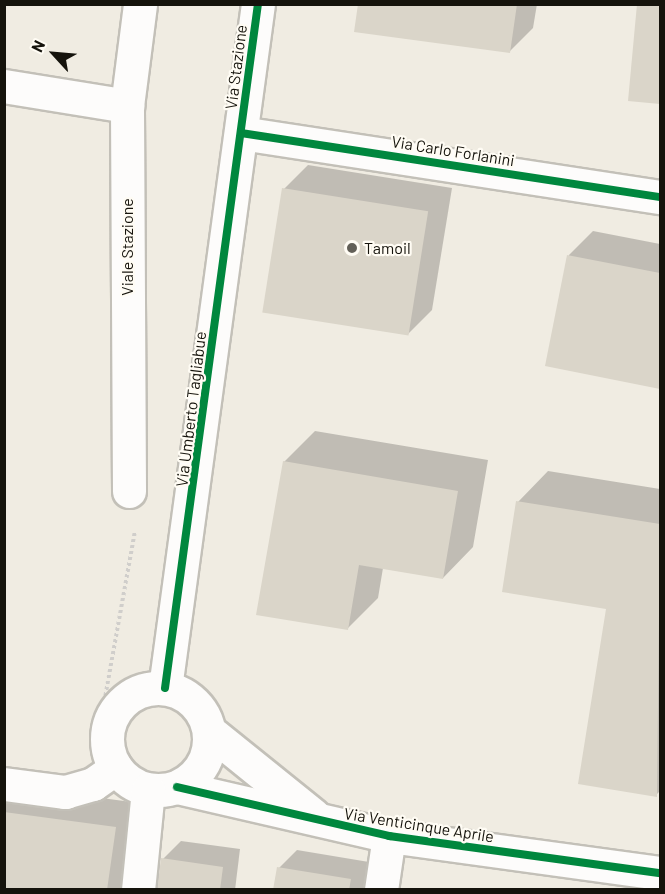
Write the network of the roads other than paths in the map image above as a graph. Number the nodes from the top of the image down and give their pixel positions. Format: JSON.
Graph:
{"nodes":[{"id":1,"x":140,"y":4,"type":"edge"},
{"id":2,"x":258,"y":4,"type":"edge"},
{"id":3,"x":4,"y":86,"type":"edge"},
{"id":4,"x":127,"y":106,"type":"junction"},
{"id":5,"x":241,"y":133,"type":"junction"},
{"id":6,"x":660,"y":196,"type":"edge"},
{"id":7,"x":129,"y":491,"type":"road end"},
{"id":8,"x":165,"y":688,"type":"junction"},
{"id":9,"x":209,"y":730,"type":"junction"},
{"id":10,"x":116,"y":768,"type":"junction"},
{"id":11,"x":4,"y":784,"type":"edge"},
{"id":12,"x":163,"y":788,"type":"junction"},
{"id":13,"x":322,"y":821,"type":"junction"},
{"id":14,"x":389,"y":836,"type":"junction"},
{"id":15,"x":660,"y":873,"type":"edge"},
{"id":16,"x":138,"y":890,"type":"edge"},
{"id":17,"x":381,"y":890,"type":"edge"}],
"edges":[{"from":1,"to":4,"type":"street","name":"Viale Stazione"},
{"from":2,"to":5,"type":"street","name":"Via Stazione"},
{"from":3,"to":4,"type":"street"},
{"from":4,"to":7,"type":"street","name":"Viale Stazione"},
{"from":5,"to":6,"type":"street","name":"Via Carlo Forlanini"},
{"from":5,"to":8,"type":"street","name":"Via Umberto Tagliabue"},
{"from":8,"to":9,"type":"street"},
{"from":8,"to":10,"type":"street"},
{"from":9,"to":12,"type":"street"},
{"from":9,"to":13,"type":"street","name":"Via Venticinque Aprile"},
{"from":10,"to":11,"type":"street"},
{"from":10,"to":12,"type":"street"},
{"from":12,"to":13,"type":"street","name":"Via Venticinque Aprile"},
{"from":12,"to":16,"type":"street"},
{"from":13,"to":14,"type":"street","name":"Via Venticinque Aprile"},
{"from":14,"to":15,"type":"street","name":"Via Venticinque Aprile"},
{"from":14,"to":17,"type":"street"}]}
